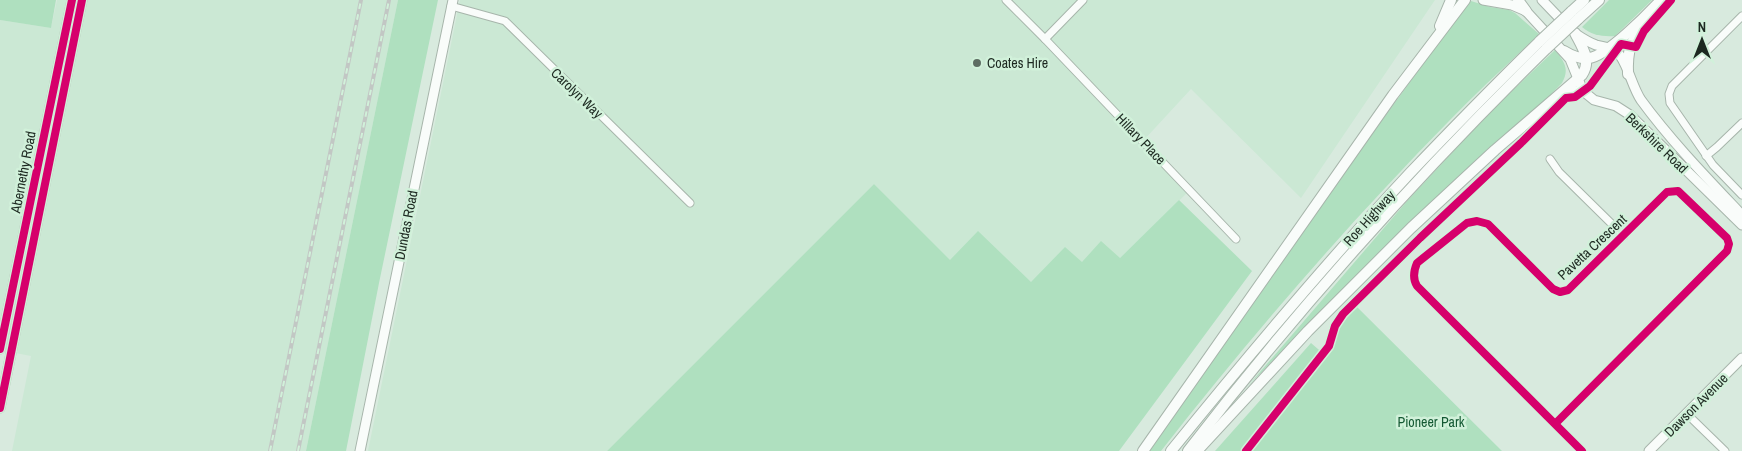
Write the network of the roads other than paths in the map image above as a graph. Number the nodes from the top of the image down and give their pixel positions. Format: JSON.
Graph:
{"nodes":[{"id":1,"x":72,"y":0,"type":"edge"},
{"id":2,"x":82,"y":0,"type":"edge"},
{"id":3,"x":1006,"y":0,"type":"edge"},
{"id":4,"x":1084,"y":0,"type":"edge"},
{"id":5,"x":1451,"y":0,"type":"edge"},
{"id":6,"x":1465,"y":0,"type":"edge"},
{"id":7,"x":1482,"y":0,"type":"edge"},
{"id":8,"x":1518,"y":0,"type":"edge"},
{"id":9,"x":1542,"y":0,"type":"edge"},
{"id":10,"x":1584,"y":0,"type":"edge"},
{"id":11,"x":1599,"y":0,"type":"edge"},
{"id":12,"x":1662,"y":0,"type":"edge"},
{"id":13,"x":452,"y":3,"type":"edge"},
{"id":14,"x":1526,"y":11,"type":"junction"},
{"id":15,"x":1650,"y":12,"type":"junction"},
{"id":16,"x":1575,"y":15,"type":"junction"},
{"id":17,"x":1742,"y":16,"type":"edge"},
{"id":18,"x":1575,"y":33,"type":"junction"},
{"id":19,"x":1435,"y":38,"type":"junction"},
{"id":20,"x":1045,"y":39,"type":"junction"},
{"id":21,"x":1544,"y":44,"type":"junction"},
{"id":22,"x":1609,"y":48,"type":"junction"},
{"id":23,"x":1564,"y":51,"type":"junction"},
{"id":24,"x":1586,"y":58,"type":"junction"},
{"id":25,"x":1628,"y":74,"type":"junction"},
{"id":26,"x":1578,"y":78,"type":"junction"},
{"id":27,"x":1583,"y":91,"type":"junction"},
{"id":28,"x":1556,"y":96,"type":"junction"},
{"id":29,"x":1742,"y":123,"type":"edge"},
{"id":30,"x":1706,"y":156,"type":"junction"},
{"id":31,"x":1550,"y":159,"type":"dead end"},
{"id":32,"x":1742,"y":195,"type":"edge"},
{"id":33,"x":690,"y":203,"type":"dead end"},
{"id":34,"x":1742,"y":215,"type":"edge"},
{"id":35,"x":1742,"y":225,"type":"edge"},
{"id":36,"x":1624,"y":236,"type":"junction"},
{"id":37,"x":1236,"y":239,"type":"dead end"},
{"id":38,"x":0,"y":349,"type":"edge"},
{"id":39,"x":1742,"y":358,"type":"edge"},
{"id":40,"x":0,"y":408,"type":"edge"},
{"id":41,"x":1687,"y":414,"type":"junction"},
{"id":42,"x":1555,"y":424,"type":"junction"},
{"id":43,"x":360,"y":451,"type":"edge"},
{"id":44,"x":1143,"y":451,"type":"edge"},
{"id":45,"x":1171,"y":451,"type":"edge"},
{"id":46,"x":1188,"y":451,"type":"edge"},
{"id":47,"x":1197,"y":451,"type":"edge"},
{"id":48,"x":1582,"y":451,"type":"edge"},
{"id":49,"x":1649,"y":451,"type":"edge"},
{"id":50,"x":1725,"y":451,"type":"edge"}],
"edges":[{"from":1,"to":38,"type":"main road","name":"Abernethy Road"},
{"from":2,"to":40,"type":"main road","name":"Abernethy Road"},
{"from":3,"to":20,"type":"street","name":"Hillary Place"},
{"from":4,"to":20,"type":"street"},
{"from":5,"to":19,"type":"highway"},
{"from":6,"to":19,"type":"highway"},
{"from":7,"to":14,"type":"main road"},
{"from":8,"to":14,"type":"highway"},
{"from":9,"to":18,"type":"main road","name":"Berkshire Road"},
{"from":10,"to":16,"type":"highway","name":"Roe Highway"},
{"from":11,"to":16,"type":"highway","name":"Roe Highway"},
{"from":12,"to":15,"type":"highway"},
{"from":13,"to":33,"type":"street","name":"Carolyn Way"},
{"from":13,"to":43,"type":"main road","name":"Dundas Road"},
{"from":14,"to":23,"type":"main road"},
{"from":15,"to":22,"type":"highway"},
{"from":15,"to":25,"type":"highway"},
{"from":16,"to":21,"type":"highway","name":"Roe Highway","bridge":true},
{"from":17,"to":30,"type":"street"},
{"from":18,"to":22,"type":"main road","name":"Berkshire Road"},
{"from":18,"to":24,"type":"highway"},
{"from":19,"to":44,"type":"highway"},
{"from":20,"to":37,"type":"street","name":"Hillary Place"},
{"from":21,"to":45,"type":"highway","name":"Roe Highway"},
{"from":21,"to":46,"type":"highway","name":"Roe Highway"},
{"from":22,"to":24,"type":"highway"},
{"from":22,"to":25,"type":"main road","name":"Berkshire Road"},
{"from":23,"to":24,"type":"highway"},
{"from":23,"to":26,"type":"main road"},
{"from":24,"to":26,"type":"highway"},
{"from":25,"to":34,"type":"main road","name":"Berkshire Road"},
{"from":26,"to":27,"type":"main road"},
{"from":26,"to":28,"type":"highway"},
{"from":27,"to":28,"type":"highway"},
{"from":27,"to":35,"type":"main road","name":"Berkshire Road"},
{"from":28,"to":47,"type":"highway"},
{"from":29,"to":30,"type":"street"},
{"from":30,"to":32,"type":"street"},
{"from":31,"to":36,"type":"street"},
{"from":36,"to":42,"type":"street","name":"Pavetta Crescent"},
{"from":36,"to":42,"type":"street","name":"Pavetta Crescent"},
{"from":39,"to":41,"type":"main road","name":"Dawson Avenue"},
{"from":41,"to":49,"type":"main road","name":"Dawson Avenue"},
{"from":41,"to":50,"type":"street"},
{"from":42,"to":48,"type":"street","name":"Pavetta Crescent"}]}
